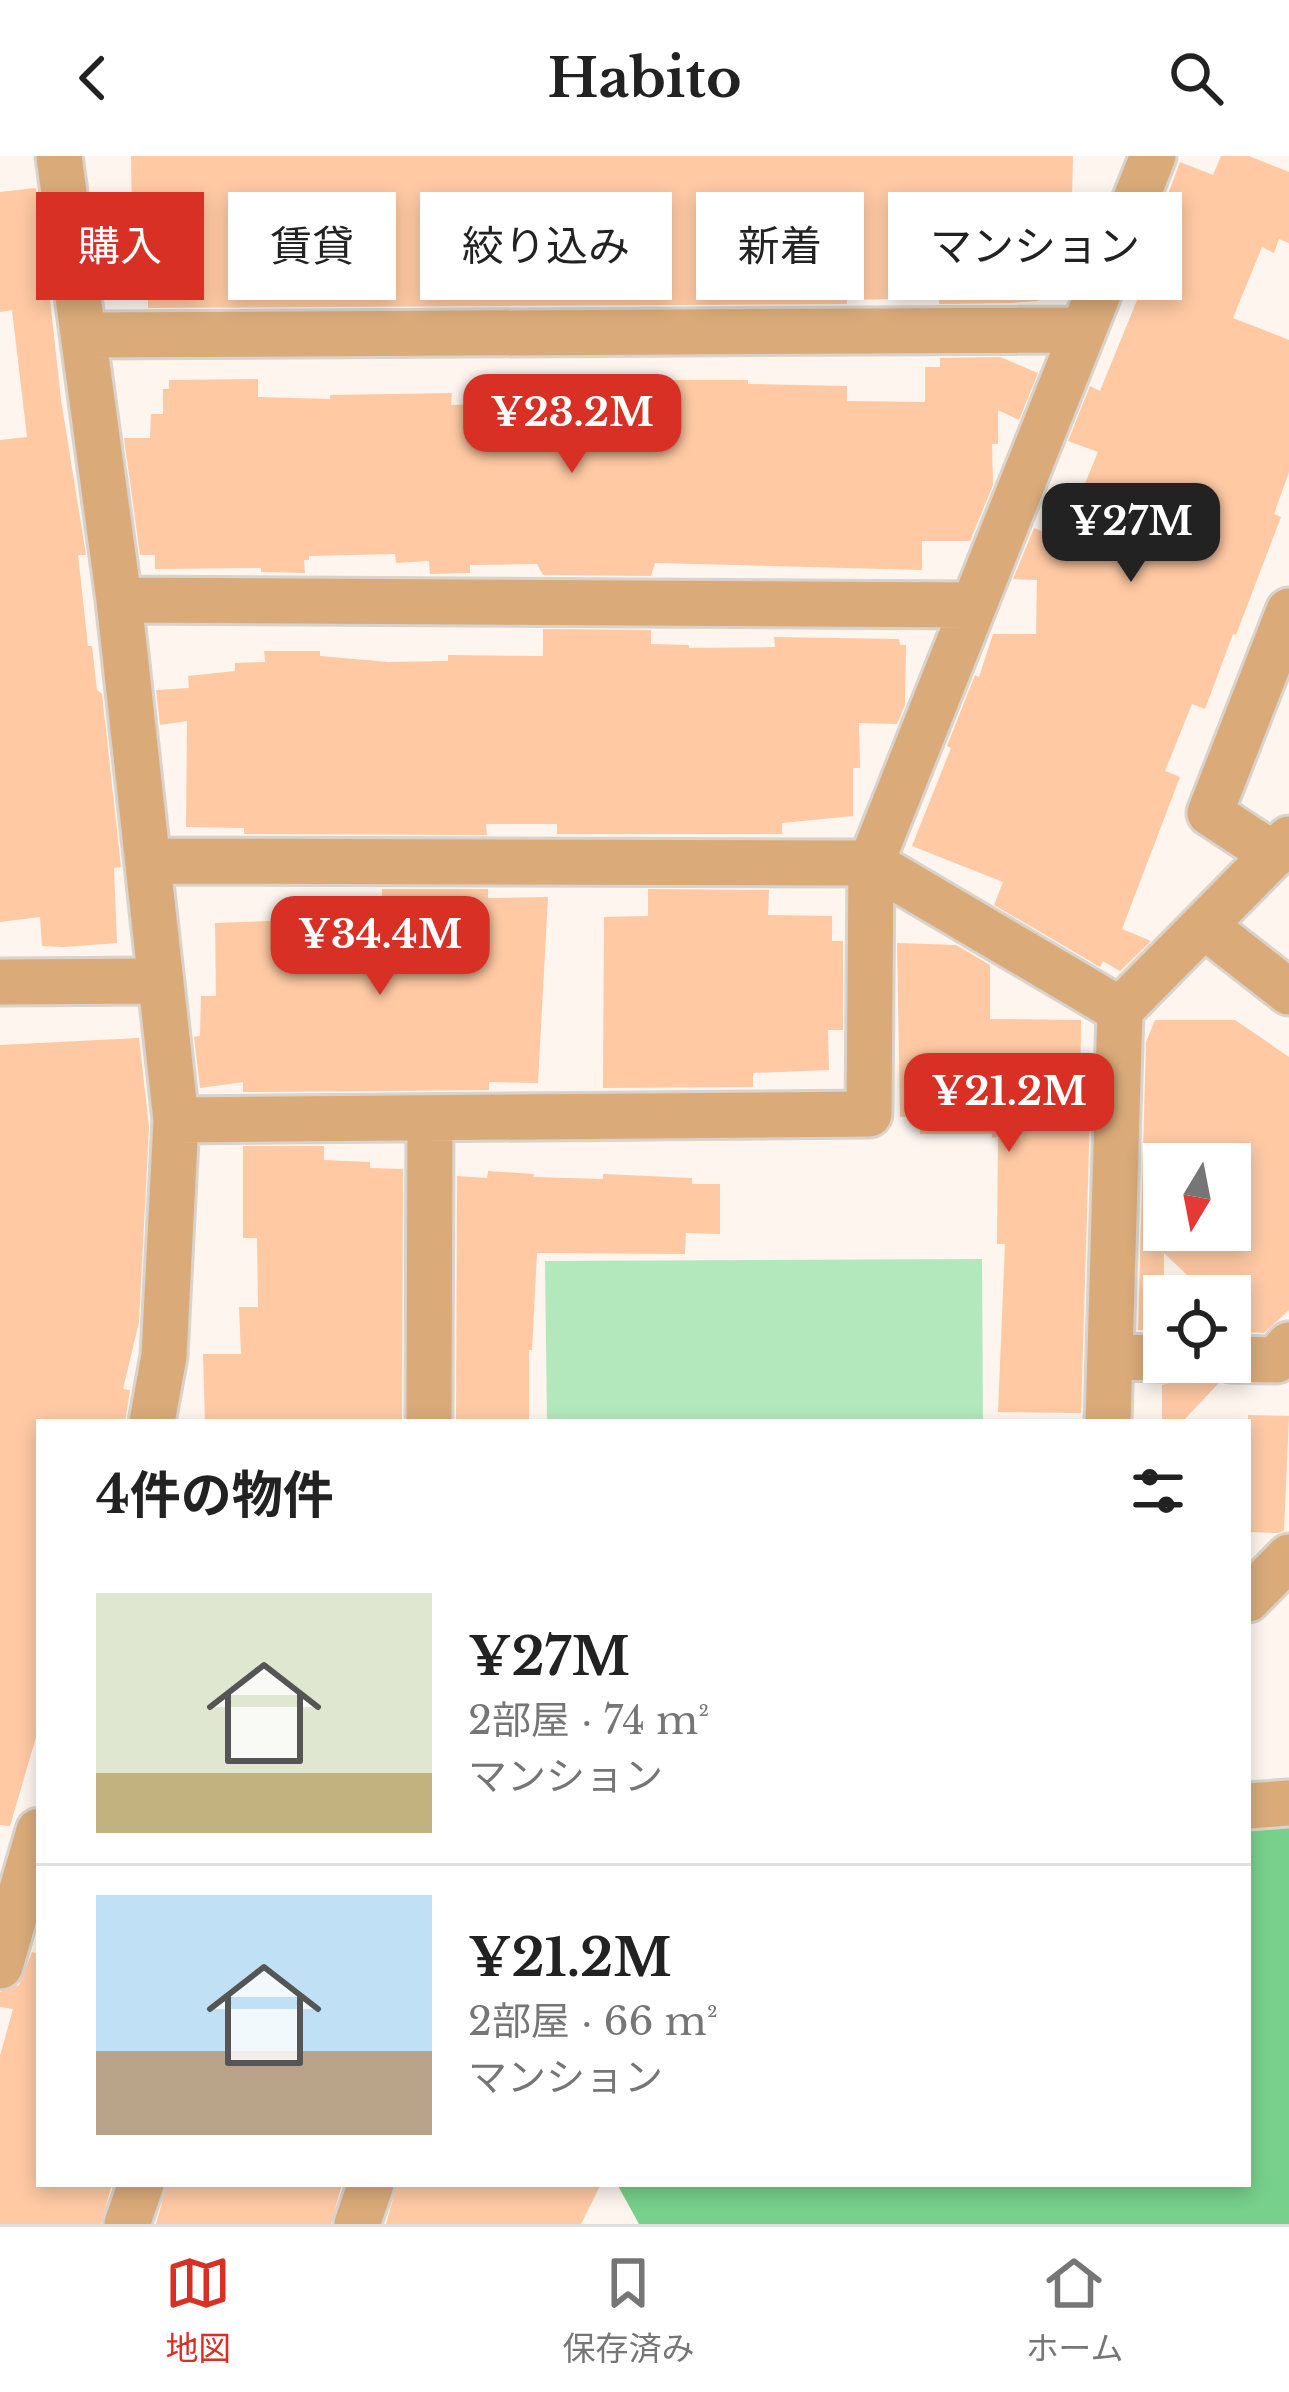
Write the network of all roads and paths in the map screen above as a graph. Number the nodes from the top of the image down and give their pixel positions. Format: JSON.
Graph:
{"nodes":[{"id":1,"x":58,"y":156,"type":"edge"},
{"id":2,"x":1153,"y":156,"type":"edge"},
{"id":3,"x":1083,"y":330,"type":"junction"},
{"id":4,"x":84,"y":335,"type":"junction"},
{"id":5,"x":118,"y":600,"type":"junction"},
{"id":6,"x":972,"y":605,"type":"junction"},
{"id":7,"x":1289,"y":611,"type":"edge"},
{"id":8,"x":1282,"y":847,"type":"edge"},
{"id":9,"x":149,"y":861,"type":"junction"},
{"id":10,"x":871,"y":863,"type":"junction"},
{"id":11,"x":1206,"y":927,"type":"junction"},
{"id":12,"x":158,"y":981,"type":"junction"},
{"id":13,"x":0,"y":982,"type":"edge"},
{"id":14,"x":1289,"y":992,"type":"edge"},
{"id":15,"x":1120,"y":1010,"type":"junction"},
{"id":16,"x":430,"y":1118,"type":"junction"},
{"id":17,"x":176,"y":1120,"type":"junction"},
{"id":18,"x":1289,"y":1345,"type":"edge"},
{"id":19,"x":1110,"y":1357,"type":"junction"},
{"id":20,"x":1143,"y":1358,"type":"edge"},
{"id":21,"x":1251,"y":1359,"type":"edge"},
{"id":22,"x":153,"y":1419,"type":"edge"},
{"id":23,"x":428,"y":1419,"type":"edge"},
{"id":24,"x":1108,"y":1419,"type":"edge"},
{"id":25,"x":1289,"y":1556,"type":"edge"},
{"id":26,"x":1251,"y":1596,"type":"edge"},
{"id":27,"x":1289,"y":1803,"type":"edge"},
{"id":28,"x":1251,"y":1806,"type":"edge"},
{"id":29,"x":36,"y":1841,"type":"edge"},
{"id":30,"x":0,"y":1966,"type":"edge"},
{"id":31,"x":140,"y":2187,"type":"edge"},
{"id":32,"x":370,"y":2187,"type":"edge"},
{"id":33,"x":127,"y":2224,"type":"edge"},
{"id":34,"x":357,"y":2224,"type":"edge"}],
"edges":[{"from":1,"to":4,"type":"street"},
{"from":2,"to":3,"type":"street"},
{"from":3,"to":4,"type":"street"},
{"from":3,"to":6,"type":"street"},
{"from":4,"to":5,"type":"street"},
{"from":5,"to":6,"type":"street"},
{"from":5,"to":9,"type":"street"},
{"from":6,"to":10,"type":"street"},
{"from":7,"to":8,"type":"street"},
{"from":8,"to":11,"type":"street"},
{"from":9,"to":10,"type":"street"},
{"from":9,"to":12,"type":"street"},
{"from":10,"to":15,"type":"street"},
{"from":10,"to":16,"type":"street"},
{"from":11,"to":14,"type":"street"},
{"from":11,"to":15,"type":"street"},
{"from":12,"to":13,"type":"street"},
{"from":12,"to":17,"type":"street"},
{"from":15,"to":19,"type":"street"},
{"from":16,"to":17,"type":"street"},
{"from":16,"to":23,"type":"street"},
{"from":17,"to":22,"type":"street"},
{"from":18,"to":21,"type":"street"},
{"from":19,"to":20,"type":"street"},
{"from":19,"to":24,"type":"street"},
{"from":25,"to":26,"type":"street"},
{"from":27,"to":28,"type":"street"},
{"from":29,"to":30,"type":"street"},
{"from":31,"to":33,"type":"street"},
{"from":32,"to":34,"type":"street"}]}
